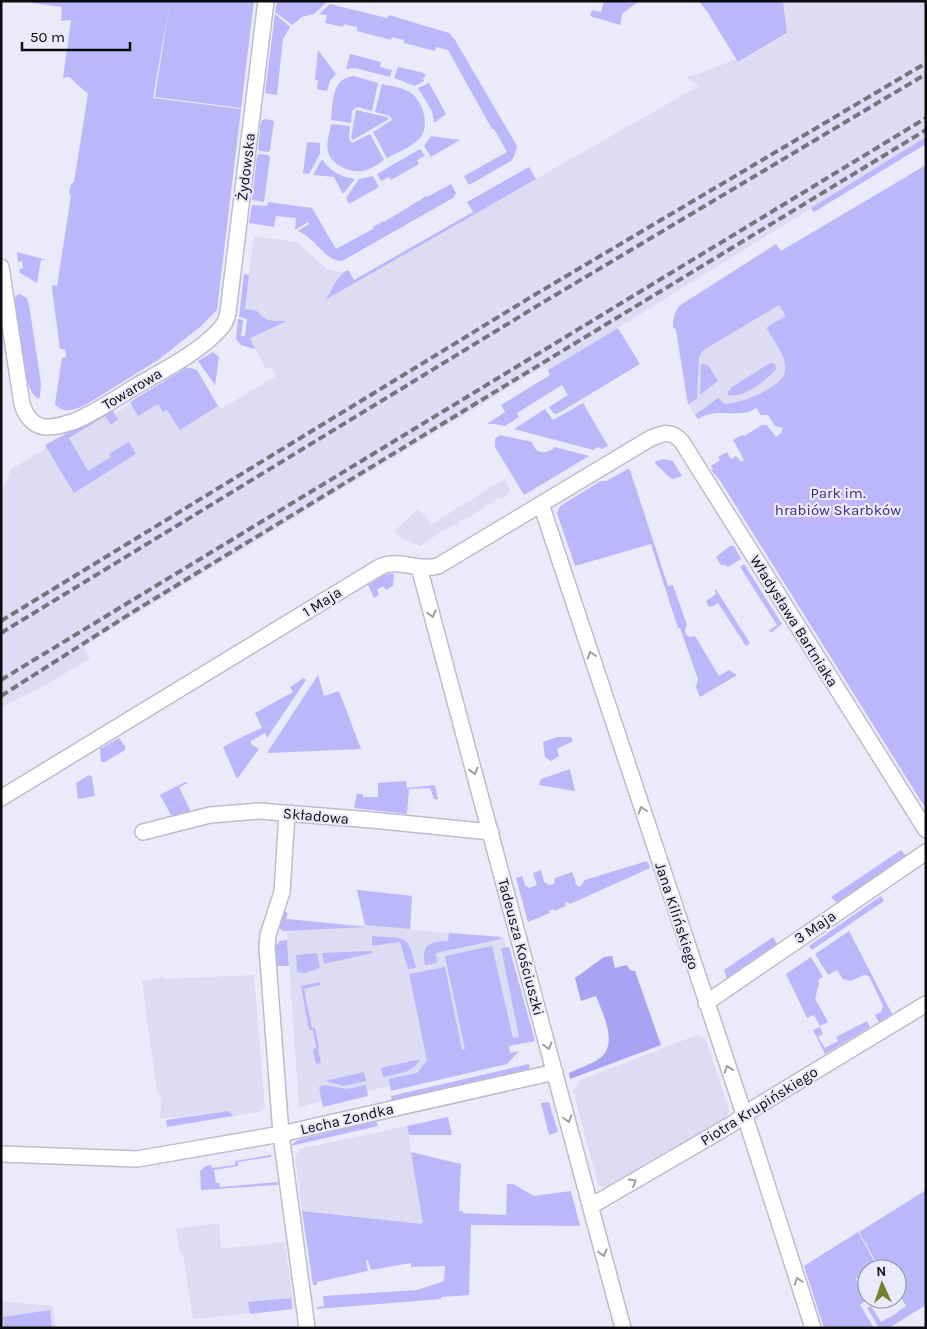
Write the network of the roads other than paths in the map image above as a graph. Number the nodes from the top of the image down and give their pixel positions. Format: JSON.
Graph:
{"nodes":[{"id":1,"x":266,"y":1,"type":"edge"},
{"id":2,"x":1,"y":267,"type":"edge"},
{"id":3,"x":219,"y":331,"type":"joint"},
{"id":4,"x":651,"y":438,"type":"joint"},
{"id":5,"x":541,"y":504,"type":"junction"},
{"id":6,"x":419,"y":566,"type":"junction"},
{"id":7,"x":1,"y":798,"type":"edge"},
{"id":8,"x":287,"y":813,"type":"junction"},
{"id":9,"x":926,"y":830,"type":"edge"},
{"id":10,"x":143,"y":832,"type":"dead end"},
{"id":11,"x":490,"y":832,"type":"junction"},
{"id":12,"x":926,"y":852,"type":"edge"},
{"id":13,"x":706,"y":1004,"type":"junction"},
{"id":14,"x":926,"y":1004,"type":"edge"},
{"id":15,"x":555,"y":1072,"type":"junction"},
{"id":16,"x":744,"y":1115,"type":"junction"},
{"id":17,"x":281,"y":1134,"type":"junction"},
{"id":18,"x":1,"y":1154,"type":"edge"},
{"id":19,"x":591,"y":1206,"type":"junction"},
{"id":20,"x":308,"y":1328,"type":"edge"},
{"id":21,"x":623,"y":1328,"type":"edge"},
{"id":22,"x":813,"y":1328,"type":"edge"}],
"edges":[{"from":1,"to":3,"type":"street","name":"Żydowska"},
{"from":2,"to":3,"type":"street","name":"Towarowa"},
{"from":4,"to":5,"type":"street","name":"1 Maja"},
{"from":4,"to":9,"type":"street","name":"Władysława Bartniaka"},
{"from":5,"to":6,"type":"street","name":"1 Maja"},
{"from":13,"to":5,"type":"street","name":"Jana Kilińskiego","one_way":true},
{"from":6,"to":7,"type":"street","name":"1 Maja"},
{"from":6,"to":11,"type":"street","name":"Tadeusza Kościuszki","one_way":true},
{"from":8,"to":10,"type":"street","name":"Składowa"},
{"from":8,"to":11,"type":"street","name":"Składowa"},
{"from":8,"to":17,"type":"street"},
{"from":11,"to":15,"type":"street","name":"Tadeusza Kościuszki","one_way":true},
{"from":12,"to":13,"type":"street","name":"3 Maja"},
{"from":16,"to":13,"type":"street","name":"Jana Kilińskiego","one_way":true},
{"from":14,"to":16,"type":"street","name":"Piotra Krupińskiego"},
{"from":15,"to":17,"type":"street","name":"Lecha Zondka"},
{"from":15,"to":19,"type":"street","name":"Tadeusza Kościuszki","one_way":true},
{"from":19,"to":16,"type":"street","name":"Piotra Krupińskiego","one_way":true},
{"from":22,"to":16,"type":"street","name":"Jana Kilińskiego","one_way":true},
{"from":17,"to":18,"type":"street","name":"Lecha Zondka"},
{"from":17,"to":20,"type":"street"},
{"from":19,"to":21,"type":"street","name":"Tadeusza Kościuszki","one_way":true}]}
